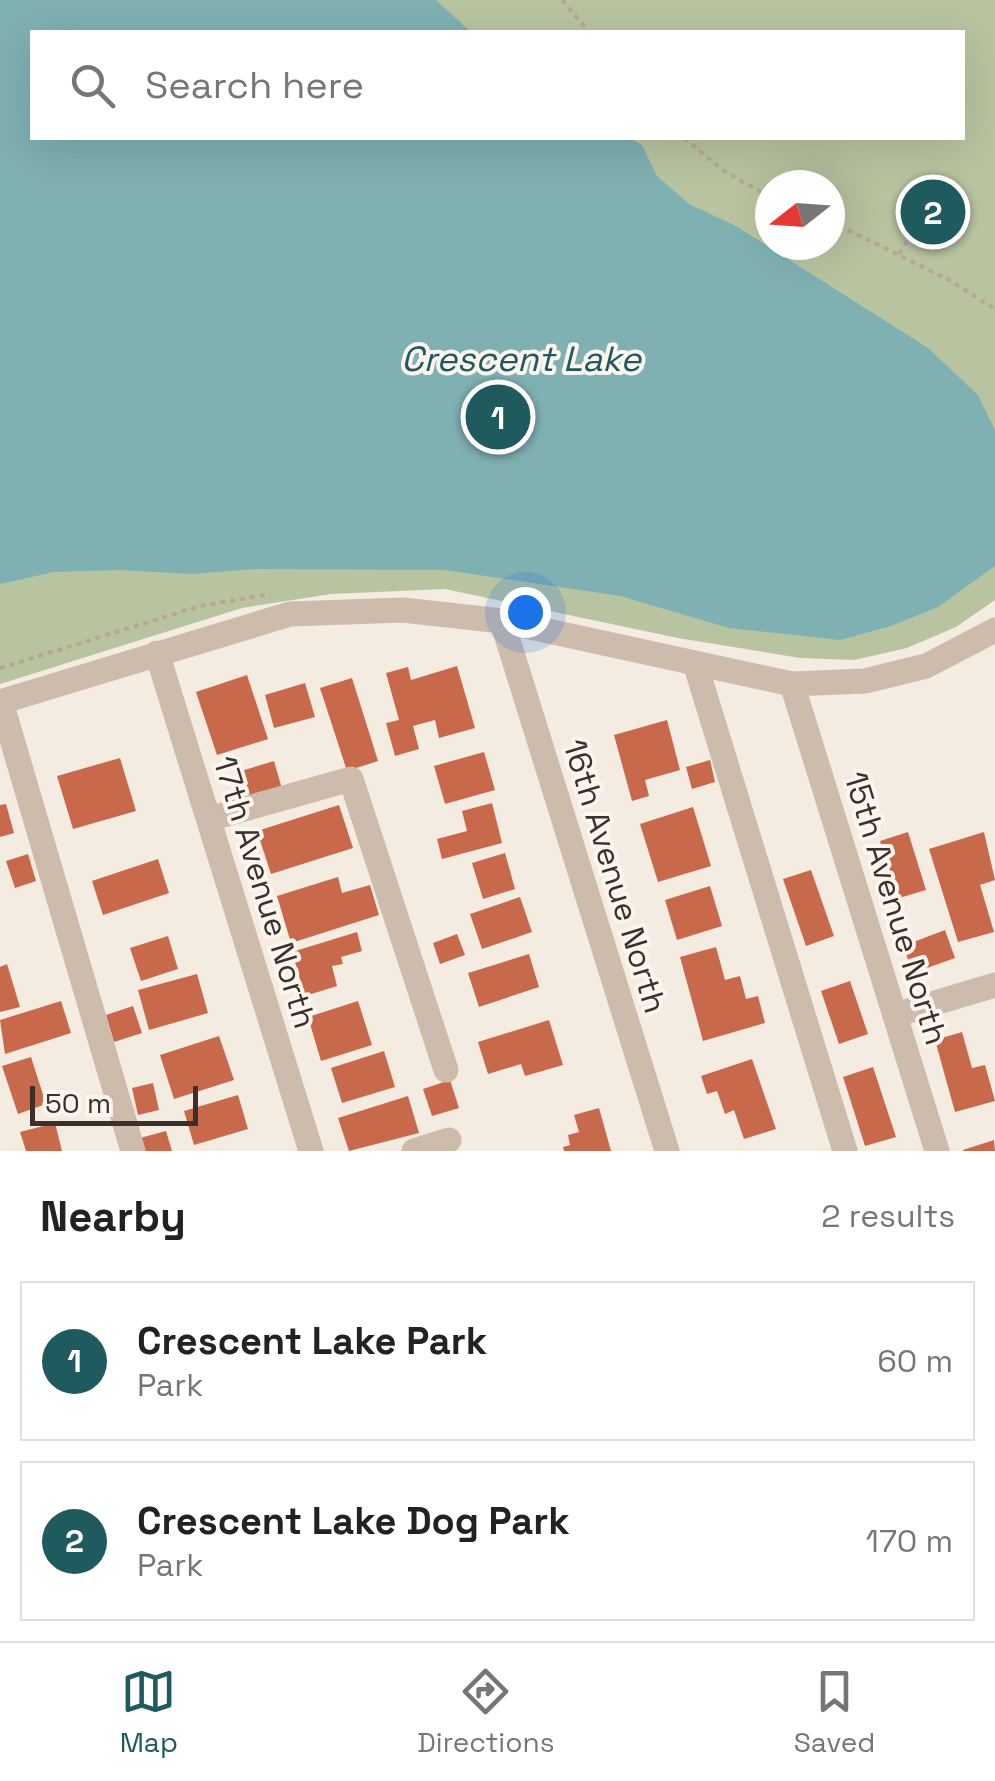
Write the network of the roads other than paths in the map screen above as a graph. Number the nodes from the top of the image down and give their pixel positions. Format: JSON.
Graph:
{"nodes":[{"id":1,"x":502,"y":621,"type":"junction"},
{"id":2,"x":995,"y":630,"type":"edge"},
{"id":3,"x":157,"y":653,"type":"junction"},
{"id":4,"x":694,"y":663,"type":"junction"},
{"id":5,"x":792,"y":684,"type":"junction"},
{"id":6,"x":0,"y":702,"type":"edge"},
{"id":7,"x":209,"y":819,"type":"junction"},
{"id":8,"x":995,"y":985,"type":"edge"},
{"id":9,"x":894,"y":1014,"type":"junction"},
{"id":10,"x":446,"y":1070,"type":"dead end"},
{"id":11,"x":449,"y":1140,"type":"dead end"},
{"id":12,"x":132,"y":1151,"type":"edge"},
{"id":13,"x":312,"y":1151,"type":"edge"},
{"id":14,"x":414,"y":1151,"type":"edge"},
{"id":15,"x":667,"y":1151,"type":"edge"},
{"id":16,"x":845,"y":1151,"type":"edge"},
{"id":17,"x":937,"y":1151,"type":"edge"}],
"edges":[{"from":1,"to":3,"type":"street"},
{"from":1,"to":4,"type":"street"},
{"from":1,"to":15,"type":"street","name":"16th Avenue North"},
{"from":2,"to":5,"type":"street"},
{"from":3,"to":6,"type":"street"},
{"from":3,"to":7,"type":"street","name":"17th Avenue North"},
{"from":4,"to":5,"type":"street"},
{"from":4,"to":16,"type":"street"},
{"from":5,"to":9,"type":"street","name":"15th Avenue North"},
{"from":6,"to":12,"type":"street"},
{"from":7,"to":10,"type":"street"},
{"from":7,"to":13,"type":"street","name":"17th Avenue North"},
{"from":8,"to":9,"type":"street"},
{"from":9,"to":17,"type":"street","name":"15th Avenue North"},
{"from":11,"to":14,"type":"street"}]}
